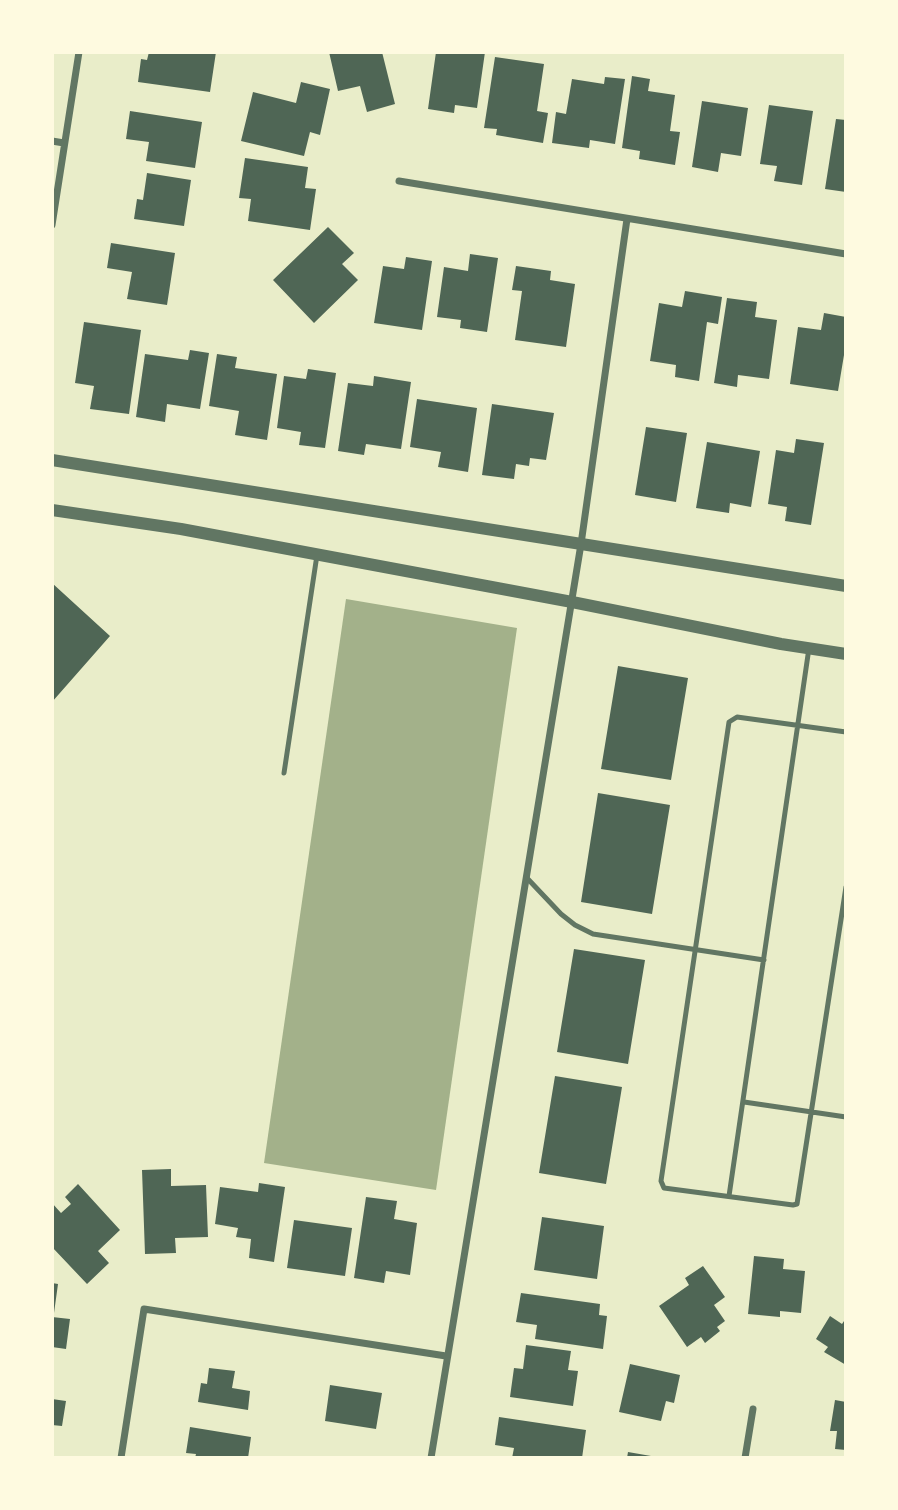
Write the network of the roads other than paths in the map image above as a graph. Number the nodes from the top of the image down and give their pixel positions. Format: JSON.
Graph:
{"nodes":[{"id":1,"x":79,"y":52,"type":"edge"},
{"id":2,"x":52,"y":141,"type":"edge"},
{"id":3,"x":64,"y":143,"type":"junction"},
{"id":4,"x":400,"y":181,"type":"dead end"},
{"id":5,"x":627,"y":219,"type":"junction"},
{"id":6,"x":52,"y":225,"type":"edge"},
{"id":7,"x":845,"y":254,"type":"edge"},
{"id":8,"x":52,"y":460,"type":"edge"},
{"id":9,"x":52,"y":510,"type":"edge"},
{"id":10,"x":581,"y":544,"type":"junction"},
{"id":11,"x":317,"y":554,"type":"junction"},
{"id":12,"x":845,"y":586,"type":"edge"},
{"id":13,"x":572,"y":602,"type":"junction"},
{"id":14,"x":809,"y":648,"type":"junction"},
{"id":15,"x":845,"y":654,"type":"edge"},
{"id":16,"x":798,"y":725,"type":"junction"},
{"id":17,"x":845,"y":732,"type":"edge"},
{"id":18,"x":284,"y":773,"type":"dead end"},
{"id":19,"x":526,"y":877,"type":"junction"},
{"id":20,"x":845,"y":887,"type":"edge"},
{"id":21,"x":695,"y":950,"type":"junction"},
{"id":22,"x":764,"y":960,"type":"junction"},
{"id":23,"x":744,"y":1102,"type":"junction"},
{"id":24,"x":812,"y":1112,"type":"junction"},
{"id":25,"x":845,"y":1116,"type":"edge"},
{"id":26,"x":729,"y":1196,"type":"junction"},
{"id":27,"x":446,"y":1356,"type":"junction"},
{"id":28,"x":753,"y":1409,"type":"dead end"},
{"id":29,"x":121,"y":1458,"type":"edge"},
{"id":30,"x":431,"y":1458,"type":"edge"},
{"id":31,"x":746,"y":1458,"type":"edge"}],
"edges":[{"from":1,"to":3,"type":"street"},
{"from":2,"to":3,"type":"street"},
{"from":3,"to":6,"type":"street"},
{"from":4,"to":5,"type":"street"},
{"from":5,"to":7,"type":"street"},
{"from":5,"to":10,"type":"street"},
{"from":8,"to":10,"type":"street"},
{"from":9,"to":11,"type":"street"},
{"from":10,"to":12,"type":"street"},
{"from":10,"to":13,"type":"street"},
{"from":11,"to":13,"type":"street"},
{"from":11,"to":18,"type":"lane"},
{"from":13,"to":14,"type":"street"},
{"from":13,"to":19,"type":"street"},
{"from":14,"to":15,"type":"street"},
{"from":14,"to":16,"type":"lane"},
{"from":16,"to":17,"type":"lane"},
{"from":16,"to":21,"type":"lane"},
{"from":16,"to":22,"type":"lane"},
{"from":19,"to":21,"type":"lane"},
{"from":19,"to":27,"type":"street"},
{"from":20,"to":24,"type":"lane"},
{"from":21,"to":22,"type":"lane"},
{"from":21,"to":26,"type":"lane"},
{"from":22,"to":23,"type":"lane"},
{"from":23,"to":24,"type":"lane"},
{"from":23,"to":26,"type":"lane"},
{"from":24,"to":25,"type":"lane"},
{"from":24,"to":26,"type":"lane"},
{"from":27,"to":29,"type":"street"},
{"from":27,"to":30,"type":"street"},
{"from":28,"to":31,"type":"street"}]}
